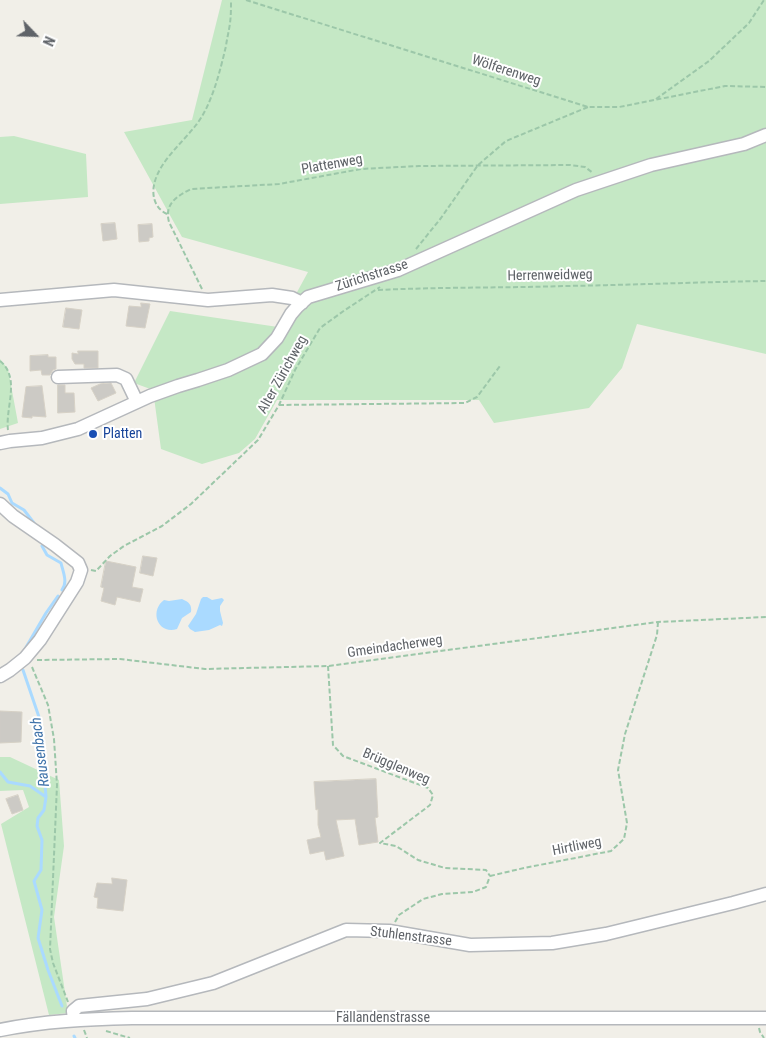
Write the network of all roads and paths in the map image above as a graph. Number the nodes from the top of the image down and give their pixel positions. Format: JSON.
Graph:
{"nodes":[{"id":1,"x":231,"y":0,"type":"edge"},
{"id":2,"x":246,"y":0,"type":"edge"},
{"id":3,"x":764,"y":0,"type":"edge"},
{"id":4,"x":766,"y":87,"type":"edge"},
{"id":5,"x":654,"y":100,"type":"junction"},
{"id":6,"x":588,"y":107,"type":"junction"},
{"id":7,"x":766,"y":135,"type":"edge"},
{"id":8,"x":478,"y":165,"type":"junction"},
{"id":9,"x":604,"y":180,"type":"junction"},
{"id":10,"x":167,"y":214,"type":"junction"},
{"id":11,"x":410,"y":255,"type":"dead end"},
{"id":12,"x":766,"y":281,"type":"edge"},
{"id":13,"x":384,"y":283,"type":"dead end"},
{"id":14,"x":368,"y":290,"type":"dead end"},
{"id":15,"x":377,"y":290,"type":"junction"},
{"id":16,"x":0,"y":300,"type":"edge"},
{"id":17,"x":208,"y":300,"type":"junction"},
{"id":18,"x":302,"y":303,"type":"junction"},
{"id":19,"x":0,"y":361,"type":"edge"},
{"id":20,"x":500,"y":366,"type":"dead end"},
{"id":21,"x":58,"y":377,"type":"dead end"},
{"id":22,"x":137,"y":402,"type":"junction"},
{"id":23,"x":279,"y":405,"type":"junction"},
{"id":24,"x":5,"y":442,"type":"edge"},
{"id":25,"x":0,"y":504,"type":"edge"},
{"id":26,"x":81,"y":570,"type":"junction"},
{"id":27,"x":766,"y":617,"type":"edge"},
{"id":28,"x":658,"y":622,"type":"junction"},
{"id":29,"x":26,"y":658,"type":"junction"},
{"id":30,"x":328,"y":666,"type":"junction"},
{"id":31,"x":0,"y":676,"type":"edge"},
{"id":32,"x":490,"y":876,"type":"junction"},
{"id":33,"x":766,"y":894,"type":"edge"},
{"id":34,"x":390,"y":931,"type":"junction"},
{"id":35,"x":73,"y":1015,"type":"junction"},
{"id":36,"x":766,"y":1018,"type":"edge"},
{"id":37,"x":0,"y":1030,"type":"edge"},
{"id":38,"x":84,"y":1030,"type":"dead end"},
{"id":39,"x":100,"y":1030,"type":"dead end"},
{"id":40,"x":87,"y":1038,"type":"edge"},
{"id":41,"x":130,"y":1038,"type":"edge"}],
"edges":[{"from":1,"to":10,"type":"path"},
{"from":2,"to":6,"type":"path","name":"Wölferenweg"},
{"from":3,"to":5,"type":"path"},
{"from":4,"to":5,"type":"path","name":"Wölferenweg"},
{"from":5,"to":6,"type":"path","name":"Wölferenweg"},
{"from":6,"to":8,"type":"path"},
{"from":7,"to":9,"type":"street","name":"Zürichstrasse"},
{"from":8,"to":9,"type":"path","name":"Plattenweg"},
{"from":8,"to":10,"type":"path","name":"Plattenweg"},
{"from":8,"to":11,"type":"path"},
{"from":9,"to":18,"type":"street","name":"Zürichstrasse"},
{"from":10,"to":17,"type":"path"},
{"from":12,"to":15,"type":"path","name":"Herrenweidweg"},
{"from":13,"to":15,"type":"path","name":"Alter Zürichweg"},
{"from":14,"to":15,"type":"path","name":"Herrenweidweg"},
{"from":15,"to":23,"type":"path","name":"Alter Zürichweg"},
{"from":16,"to":17,"type":"street"},
{"from":17,"to":18,"type":"street"},
{"from":18,"to":22,"type":"street","name":"Zürichstrasse"},
{"from":19,"to":24,"type":"path"},
{"from":20,"to":23,"type":"path"},
{"from":21,"to":22,"type":"street"},
{"from":22,"to":24,"type":"street","name":"Zürichstrasse"},
{"from":23,"to":26,"type":"path","name":"Alter Zürichweg"},
{"from":25,"to":26,"type":"street"},
{"from":26,"to":29,"type":"street"},
{"from":27,"to":28,"type":"path","name":"Gmeindacherweg"},
{"from":28,"to":30,"type":"path","name":"Gmeindacherweg"},
{"from":28,"to":32,"type":"path","name":"Hirtliweg"},
{"from":29,"to":30,"type":"path","name":"Gmeindacherweg"},
{"from":29,"to":31,"type":"street"},
{"from":29,"to":35,"type":"path"},
{"from":30,"to":32,"type":"path","name":"Brügglenweg"},
{"from":32,"to":34,"type":"path"},
{"from":33,"to":34,"type":"street","name":"Stuhlenstrasse"},
{"from":34,"to":35,"type":"street","name":"Stuhlenstrasse"},
{"from":35,"to":36,"type":"street","name":"Fällandenstrasse"},
{"from":35,"to":37,"type":"street","name":"Fällandenstrasse"},
{"from":38,"to":40,"type":"path"},
{"from":39,"to":41,"type":"path"}]}
